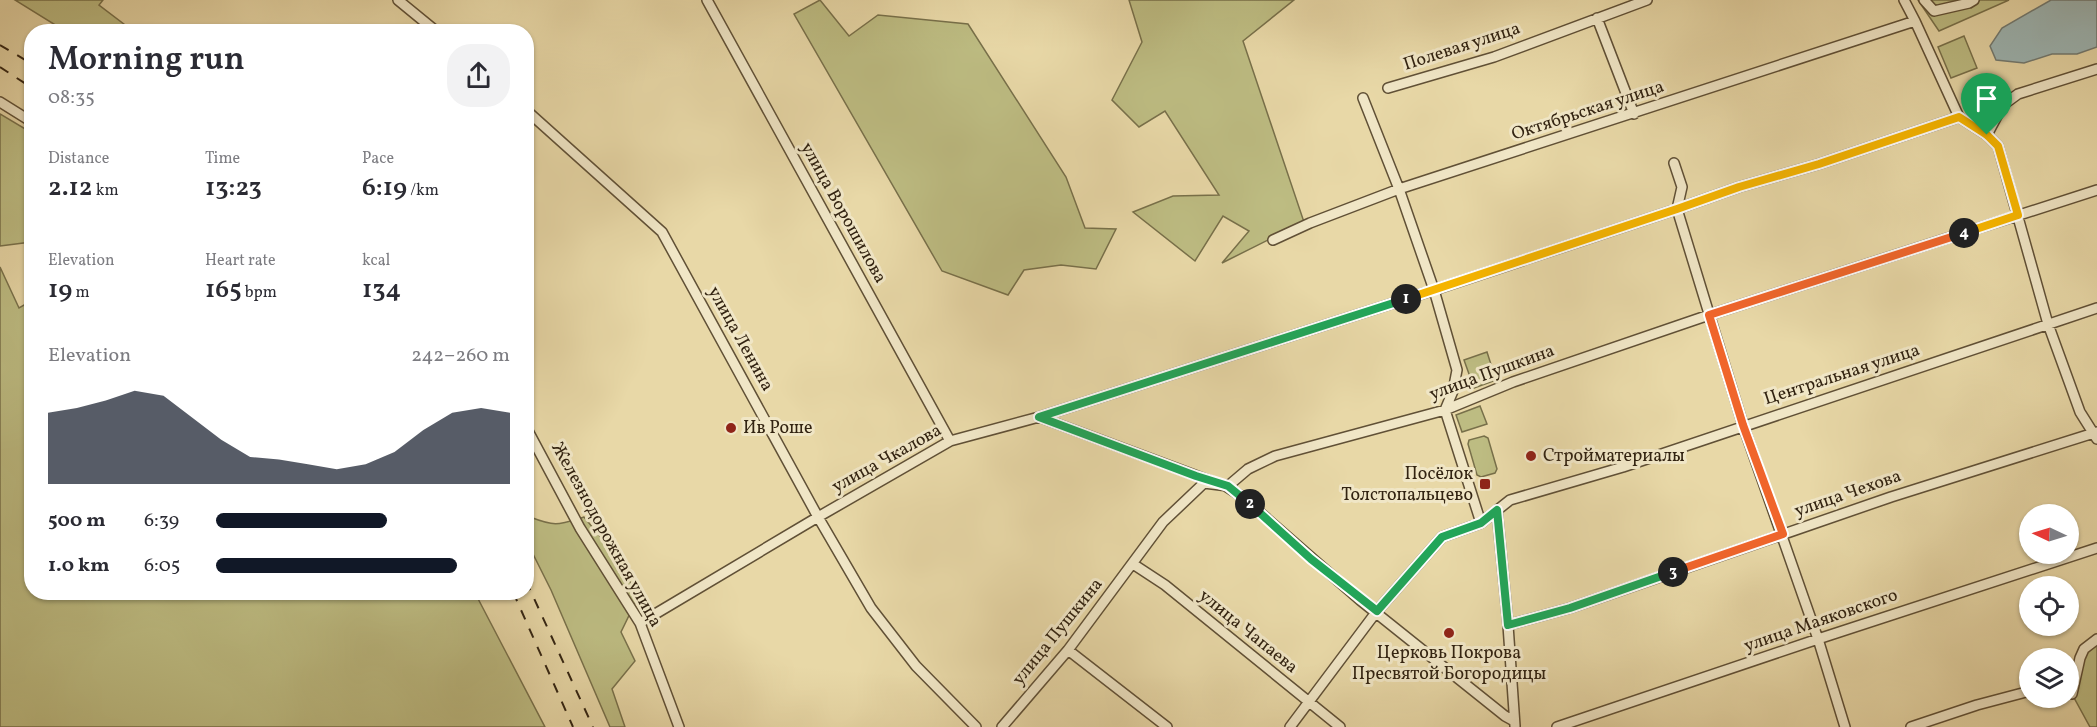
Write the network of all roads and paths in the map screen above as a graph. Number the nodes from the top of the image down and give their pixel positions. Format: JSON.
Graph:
{"nodes":[{"id":1,"x":398,"y":0,"type":"edge"},
{"id":2,"x":708,"y":0,"type":"edge"},
{"id":3,"x":1647,"y":0,"type":"edge"},
{"id":4,"x":1904,"y":0,"type":"edge"},
{"id":5,"x":1924,"y":0,"type":"edge"},
{"id":6,"x":1974,"y":0,"type":"edge"},
{"id":7,"x":1597,"y":18,"type":"junction"},
{"id":8,"x":1915,"y":21,"type":"junction"},
{"id":9,"x":427,"y":24,"type":"edge"},
{"id":10,"x":2097,"y":69,"type":"edge"},
{"id":11,"x":1388,"y":88,"type":"dead end"},
{"id":12,"x":1363,"y":98,"type":"dead end"},
{"id":13,"x":0,"y":102,"type":"edge"},
{"id":14,"x":1634,"y":114,"type":"junction"},
{"id":15,"x":24,"y":117,"type":"edge"},
{"id":16,"x":534,"y":117,"type":"edge"},
{"id":17,"x":1959,"y":117,"type":"junction"},
{"id":18,"x":1987,"y":135,"type":"junction"},
{"id":19,"x":1674,"y":163,"type":"dead end"},
{"id":20,"x":1399,"y":189,"type":"junction"},
{"id":21,"x":2097,"y":190,"type":"edge"},
{"id":22,"x":1677,"y":209,"type":"junction"},
{"id":23,"x":2018,"y":215,"type":"junction"},
{"id":24,"x":1273,"y":240,"type":"dead end"},
{"id":25,"x":1434,"y":290,"type":"junction"},
{"id":26,"x":2097,"y":308,"type":"edge"},
{"id":27,"x":1709,"y":315,"type":"junction"},
{"id":28,"x":2048,"y":324,"type":"junction"},
{"id":29,"x":1445,"y":410,"type":"junction"},
{"id":30,"x":1039,"y":417,"type":"junction"},
{"id":31,"x":1743,"y":425,"type":"junction"},
{"id":32,"x":2096,"y":435,"type":"edge"},
{"id":33,"x":950,"y":441,"type":"junction"},
{"id":34,"x":534,"y":442,"type":"edge"},
{"id":35,"x":1228,"y":486,"type":"junction"},
{"id":36,"x":1497,"y":510,"type":"junction"},
{"id":37,"x":818,"y":517,"type":"junction"},
{"id":38,"x":1481,"y":523,"type":"junction"},
{"id":39,"x":1783,"y":534,"type":"junction"},
{"id":40,"x":2097,"y":548,"type":"edge"},
{"id":41,"x":1133,"y":564,"type":"junction"},
{"id":42,"x":1377,"y":611,"type":"junction"},
{"id":43,"x":640,"y":623,"type":"junction"},
{"id":44,"x":1508,"y":625,"type":"junction"},
{"id":45,"x":1818,"y":639,"type":"junction"},
{"id":46,"x":2097,"y":639,"type":"edge"},
{"id":47,"x":1068,"y":650,"type":"junction"},
{"id":48,"x":2079,"y":661,"type":"edge"},
{"id":49,"x":2019,"y":695,"type":"edge"},
{"id":50,"x":1309,"y":704,"type":"junction"},
{"id":51,"x":1515,"y":724,"type":"edge"},
{"id":52,"x":680,"y":727,"type":"edge"},
{"id":53,"x":976,"y":727,"type":"edge"},
{"id":54,"x":1002,"y":727,"type":"edge"},
{"id":55,"x":1167,"y":727,"type":"edge"},
{"id":56,"x":1290,"y":727,"type":"edge"},
{"id":57,"x":1340,"y":727,"type":"edge"},
{"id":58,"x":1557,"y":727,"type":"edge"},
{"id":59,"x":1845,"y":727,"type":"edge"},
{"id":60,"x":1911,"y":727,"type":"edge"}],
"edges":[{"from":1,"to":9,"type":"street"},
{"from":2,"to":33,"type":"street","name":"улица Ворошилова"},
{"from":3,"to":7,"type":"street","name":"Полевая улица"},
{"from":4,"to":8,"type":"street"},
{"from":5,"to":6,"type":"street"},
{"from":7,"to":11,"type":"street","name":"Полевая улица"},
{"from":7,"to":14,"type":"street"},
{"from":8,"to":14,"type":"street","name":"Октябрьская улица"},
{"from":8,"to":17,"type":"street"},
{"from":10,"to":18,"type":"street"},
{"from":12,"to":20,"type":"street"},
{"from":13,"to":15,"type":"street"},
{"from":14,"to":20,"type":"street","name":"Октябрьская улица"},
{"from":16,"to":37,"type":"street","name":"улица Ленина"},
{"from":17,"to":18,"type":"street"},
{"from":17,"to":22,"type":"street","name":"улица Чкалова"},
{"from":18,"to":23,"type":"street"},
{"from":19,"to":22,"type":"street"},
{"from":20,"to":24,"type":"street","name":"Октябрьская улица"},
{"from":20,"to":25,"type":"street"},
{"from":21,"to":23,"type":"street","name":"улица Пушкина"},
{"from":22,"to":25,"type":"street","name":"улица Чкалова"},
{"from":22,"to":27,"type":"street"},
{"from":23,"to":27,"type":"street","name":"улица Пушкина"},
{"from":23,"to":28,"type":"street"},
{"from":25,"to":29,"type":"street"},
{"from":25,"to":30,"type":"street","name":"улица Чкалова"},
{"from":26,"to":28,"type":"street","name":"Центральная улица"},
{"from":27,"to":29,"type":"street","name":"улица Пушкина"},
{"from":27,"to":31,"type":"street"},
{"from":28,"to":31,"type":"street","name":"Центральная улица"},
{"from":28,"to":32,"type":"street"},
{"from":29,"to":35,"type":"street","name":"улица Пушкина"},
{"from":29,"to":38,"type":"street"},
{"from":30,"to":33,"type":"street","name":"улица Чкалова"},
{"from":30,"to":35,"type":"street"},
{"from":31,"to":36,"type":"street","name":"Центральная улица"},
{"from":31,"to":39,"type":"street"},
{"from":32,"to":39,"type":"street","name":"улица Чехова"},
{"from":33,"to":37,"type":"street","name":"улица Чкалова"},
{"from":34,"to":43,"type":"street","name":"Железнодорожная улица"},
{"from":35,"to":41,"type":"street","name":"улица Пушкина"},
{"from":35,"to":42,"type":"street"},
{"from":36,"to":38,"type":"street","name":"Центральная улица"},
{"from":36,"to":44,"type":"street"},
{"from":37,"to":43,"type":"street","name":"улица Чкалова"},
{"from":37,"to":53,"type":"street","name":"улица Ленина"},
{"from":38,"to":42,"type":"street","name":"Центральная улица"},
{"from":39,"to":44,"type":"street","name":"улица Чехова"},
{"from":39,"to":45,"type":"street"},
{"from":40,"to":45,"type":"street","name":"улица Маяковского"},
{"from":41,"to":47,"type":"street","name":"улица Пушкина"},
{"from":41,"to":50,"type":"street","name":"улица Чапаева"},
{"from":42,"to":50,"type":"street","name":"Центральная улица"},
{"from":42,"to":51,"type":"street"},
{"from":43,"to":52,"type":"street","name":"Железнодорожная улица"},
{"from":44,"to":51,"type":"street"},
{"from":45,"to":58,"type":"street","name":"улица Маяковского"},
{"from":45,"to":59,"type":"street"},
{"from":46,"to":48,"type":"street"},
{"from":47,"to":54,"type":"street","name":"улица Пушкина"},
{"from":47,"to":55,"type":"street"},
{"from":49,"to":60,"type":"street"},
{"from":50,"to":56,"type":"street","name":"Центральная улица"},
{"from":50,"to":57,"type":"street","name":"улица Чапаева"}]}
